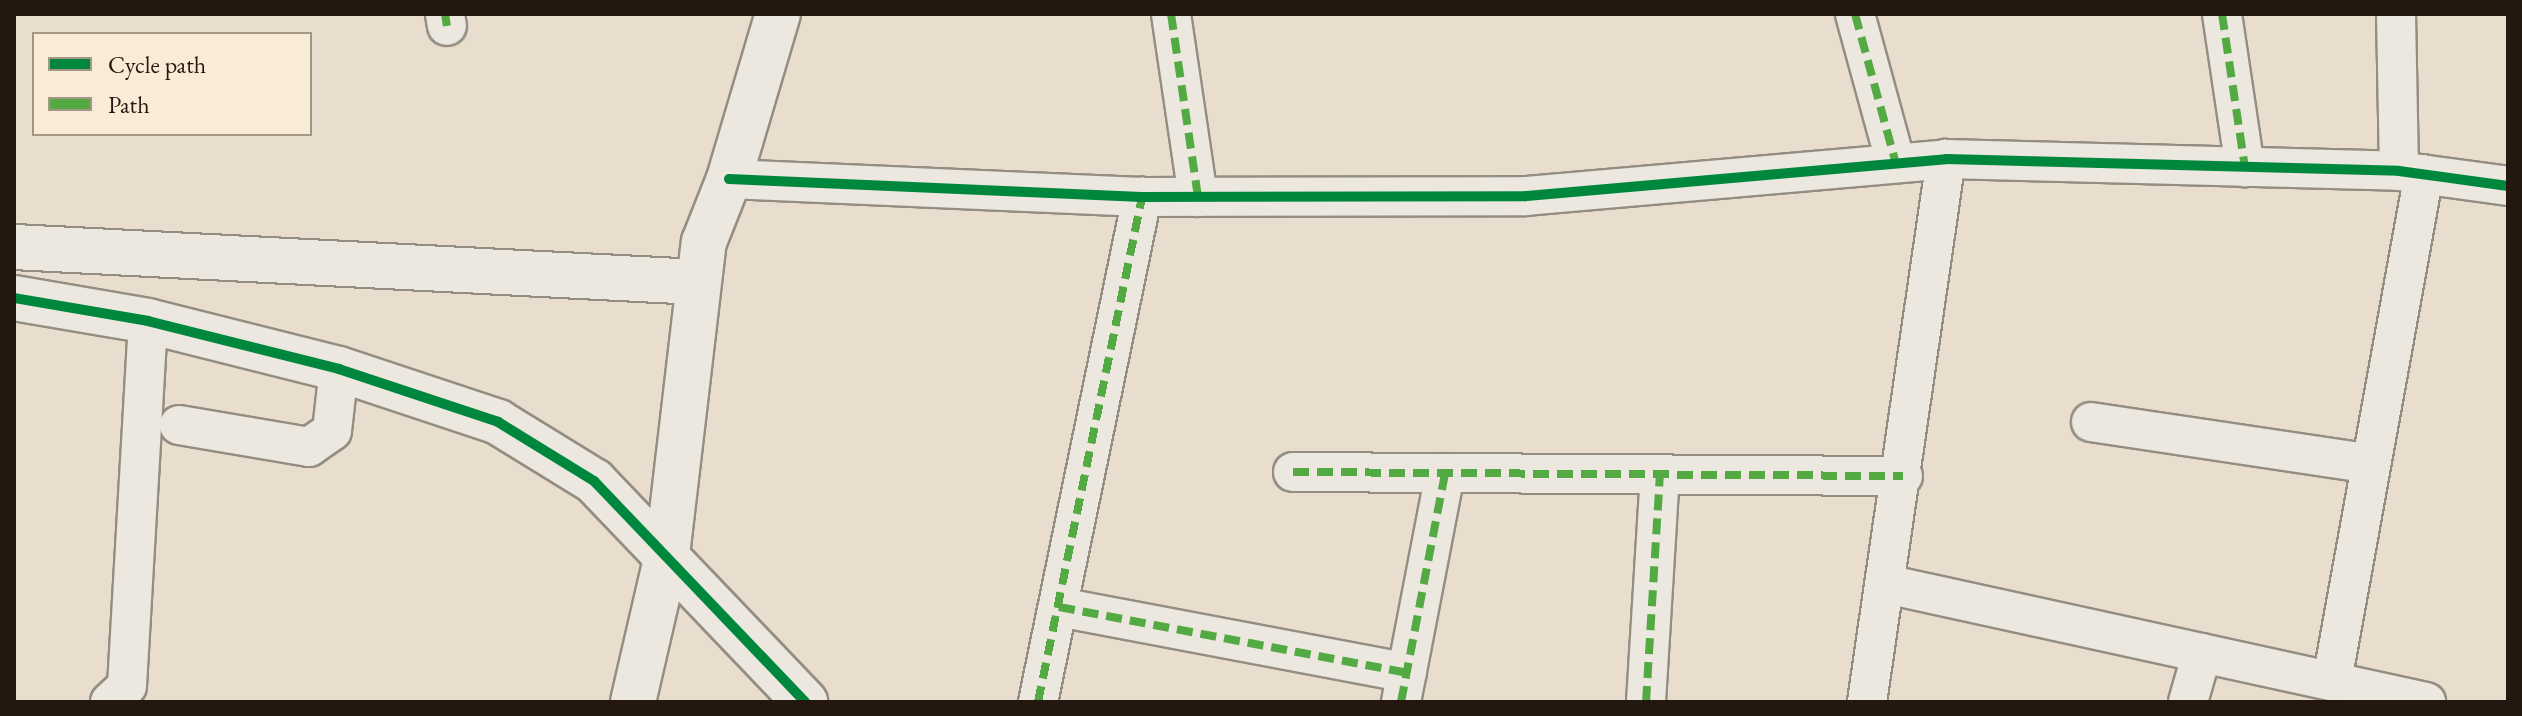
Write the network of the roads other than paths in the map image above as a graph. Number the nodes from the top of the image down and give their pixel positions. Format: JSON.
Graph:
{"nodes":[{"id":1,"x":778,"y":14,"type":"edge"},
{"id":2,"x":1171,"y":14,"type":"edge"},
{"id":3,"x":1855,"y":14,"type":"edge"},
{"id":4,"x":2222,"y":14,"type":"edge"},
{"id":5,"x":2396,"y":14,"type":"edge"},
{"id":6,"x":1946,"y":159,"type":"junction"},
{"id":7,"x":1895,"y":160,"type":"junction"},
{"id":8,"x":2245,"y":167,"type":"junction"},
{"id":9,"x":2412,"y":172,"type":"junction"},
{"id":10,"x":729,"y":179,"type":"junction"},
{"id":11,"x":2508,"y":186,"type":"edge"},
{"id":12,"x":1142,"y":197,"type":"junction"},
{"id":13,"x":1198,"y":197,"type":"junction"},
{"id":14,"x":14,"y":247,"type":"edge"},
{"id":15,"x":698,"y":282,"type":"junction"},
{"id":16,"x":14,"y":298,"type":"edge"},
{"id":17,"x":148,"y":321,"type":"junction"},
{"id":18,"x":339,"y":369,"type":"junction"},
{"id":19,"x":2091,"y":422,"type":"dead end"},
{"id":20,"x":179,"y":425,"type":"dead end"},
{"id":21,"x":2371,"y":464,"type":"junction"},
{"id":22,"x":1293,"y":472,"type":"dead end"},
{"id":23,"x":1445,"y":473,"type":"junction"},
{"id":24,"x":1660,"y":475,"type":"junction"},
{"id":25,"x":1903,"y":476,"type":"junction"},
{"id":26,"x":667,"y":555,"type":"junction"},
{"id":27,"x":1886,"y":584,"type":"junction"},
{"id":28,"x":1059,"y":607,"type":"junction"},
{"id":29,"x":2202,"y":653,"type":"junction"},
{"id":30,"x":2332,"y":681,"type":"junction"},
{"id":31,"x":1404,"y":687,"type":"edge"},
{"id":32,"x":110,"y":702,"type":"edge"},
{"id":33,"x":633,"y":702,"type":"edge"},
{"id":34,"x":805,"y":702,"type":"edge"},
{"id":35,"x":1038,"y":702,"type":"edge"},
{"id":36,"x":1646,"y":702,"type":"edge"},
{"id":37,"x":1867,"y":702,"type":"edge"},
{"id":38,"x":2188,"y":702,"type":"edge"},
{"id":39,"x":2426,"y":702,"type":"edge"}],
"edges":[{"from":1,"to":10,"type":"street"},
{"from":2,"to":13,"type":"street"},
{"from":3,"to":7,"type":"street"},
{"from":4,"to":8,"type":"street"},
{"from":5,"to":9,"type":"street"},
{"from":6,"to":7,"type":"street"},
{"from":6,"to":8,"type":"street"},
{"from":6,"to":25,"type":"street"},
{"from":7,"to":13,"type":"street"},
{"from":8,"to":9,"type":"street"},
{"from":9,"to":11,"type":"street"},
{"from":9,"to":21,"type":"street"},
{"from":10,"to":12,"type":"street"},
{"from":10,"to":15,"type":"street"},
{"from":12,"to":13,"type":"street"},
{"from":12,"to":28,"type":"street"},
{"from":14,"to":15,"type":"street"},
{"from":15,"to":26,"type":"street"},
{"from":16,"to":17,"type":"street"},
{"from":17,"to":18,"type":"street"},
{"from":17,"to":32,"type":"street"},
{"from":18,"to":20,"type":"street"},
{"from":18,"to":26,"type":"street"},
{"from":19,"to":21,"type":"street"},
{"from":21,"to":30,"type":"street"},
{"from":22,"to":23,"type":"street"},
{"from":23,"to":24,"type":"street"},
{"from":23,"to":31,"type":"street"},
{"from":24,"to":25,"type":"street"},
{"from":24,"to":36,"type":"street"},
{"from":25,"to":27,"type":"street"},
{"from":26,"to":33,"type":"street"},
{"from":26,"to":34,"type":"street"},
{"from":27,"to":29,"type":"street"},
{"from":27,"to":37,"type":"street"},
{"from":28,"to":31,"type":"street"},
{"from":28,"to":35,"type":"street"},
{"from":29,"to":30,"type":"street"},
{"from":29,"to":38,"type":"street"},
{"from":30,"to":39,"type":"street"}]}
